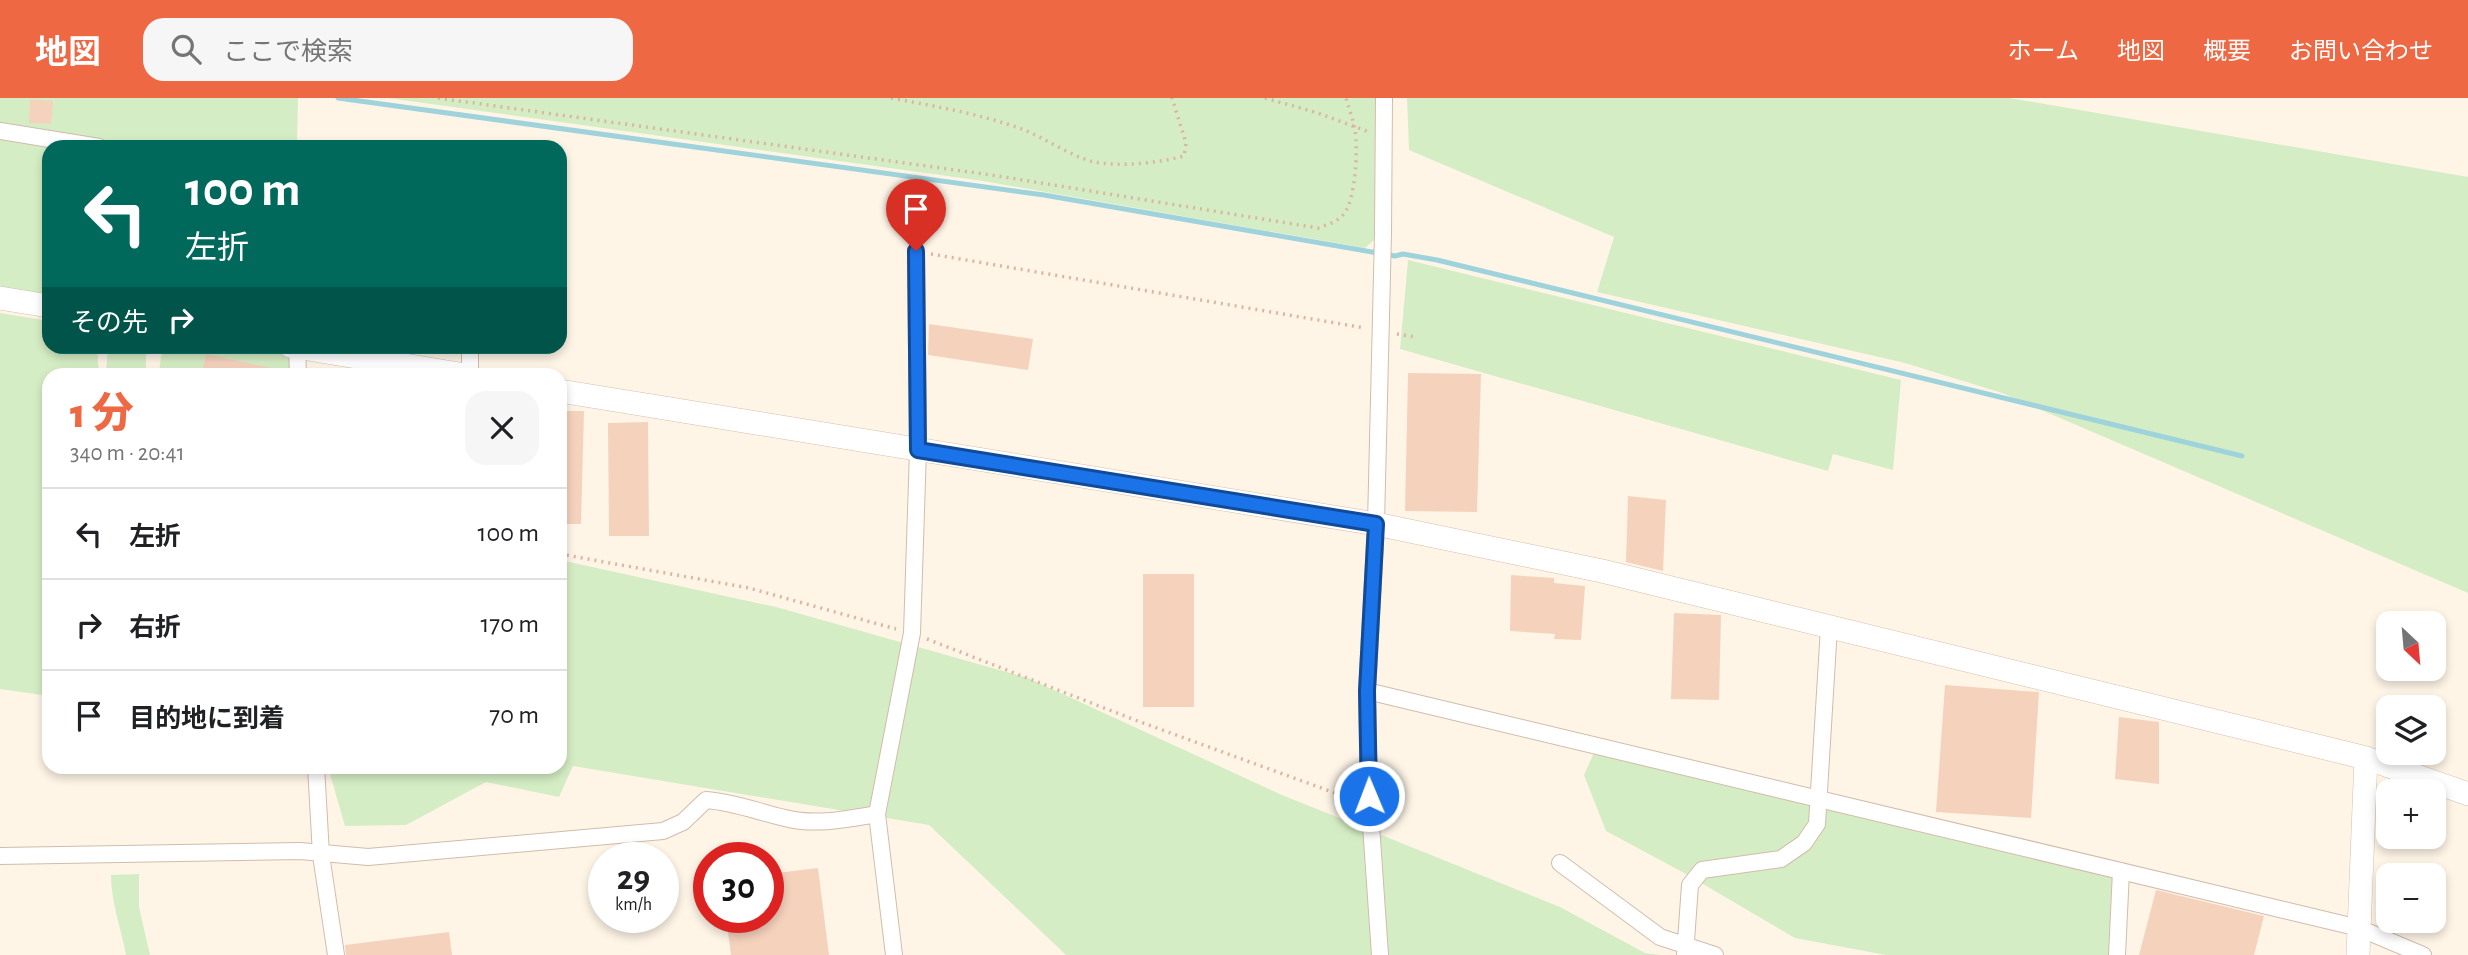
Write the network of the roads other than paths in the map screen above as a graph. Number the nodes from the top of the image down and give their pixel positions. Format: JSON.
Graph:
{"nodes":[{"id":1,"x":1384,"y":98,"type":"edge"},
{"id":2,"x":0,"y":131,"type":"edge"},
{"id":3,"x":56,"y":140,"type":"edge"},
{"id":4,"x":916,"y":251,"type":"road end"},
{"id":5,"x":0,"y":298,"type":"edge"},
{"id":6,"x":42,"y":305,"type":"edge"},
{"id":7,"x":338,"y":354,"type":"edge"},
{"id":8,"x":423,"y":368,"type":"edge"},
{"id":9,"x":567,"y":392,"type":"edge"},
{"id":10,"x":918,"y":450,"type":"junction"},
{"id":11,"x":1376,"y":524,"type":"junction"},
{"id":12,"x":1829,"y":627,"type":"junction"},
{"id":13,"x":1367,"y":691,"type":"junction"},
{"id":14,"x":2366,"y":758,"type":"junction"},
{"id":15,"x":316,"y":774,"type":"edge"},
{"id":16,"x":2468,"y":794,"type":"edge"},
{"id":17,"x":1818,"y":798,"type":"junction"},
{"id":18,"x":877,"y":814,"type":"junction"},
{"id":19,"x":321,"y":855,"type":"junction"},
{"id":20,"x":0,"y":856,"type":"edge"},
{"id":21,"x":1560,"y":863,"type":"dead end"},
{"id":22,"x":2121,"y":871,"type":"junction"},
{"id":23,"x":2359,"y":928,"type":"junction"},
{"id":24,"x":1685,"y":951,"type":"edge"},
{"id":25,"x":336,"y":955,"type":"edge"},
{"id":26,"x":894,"y":955,"type":"edge"},
{"id":27,"x":1380,"y":955,"type":"edge"},
{"id":28,"x":1715,"y":955,"type":"edge"},
{"id":29,"x":2117,"y":955,"type":"edge"},
{"id":30,"x":2358,"y":955,"type":"edge"},
{"id":31,"x":2423,"y":955,"type":"edge"}],
"edges":[{"from":1,"to":11,"type":"street"},
{"from":2,"to":3,"type":"street"},
{"from":4,"to":10,"type":"street"},
{"from":5,"to":6,"type":"street"},
{"from":7,"to":8,"type":"street"},
{"from":9,"to":10,"type":"street"},
{"from":10,"to":11,"type":"street"},
{"from":10,"to":18,"type":"street"},
{"from":11,"to":12,"type":"street"},
{"from":11,"to":13,"type":"street"},
{"from":12,"to":14,"type":"street"},
{"from":12,"to":17,"type":"street"},
{"from":13,"to":17,"type":"street"},
{"from":13,"to":27,"type":"street"},
{"from":14,"to":16,"type":"street"},
{"from":14,"to":23,"type":"street"},
{"from":15,"to":19,"type":"street"},
{"from":17,"to":22,"type":"street"},
{"from":17,"to":24,"type":"street"},
{"from":18,"to":19,"type":"street"},
{"from":18,"to":26,"type":"street"},
{"from":19,"to":20,"type":"street"},
{"from":19,"to":25,"type":"street"},
{"from":21,"to":24,"type":"street"},
{"from":22,"to":23,"type":"street"},
{"from":22,"to":29,"type":"street"},
{"from":23,"to":30,"type":"street"},
{"from":23,"to":31,"type":"street"},
{"from":24,"to":28,"type":"street"}]}
